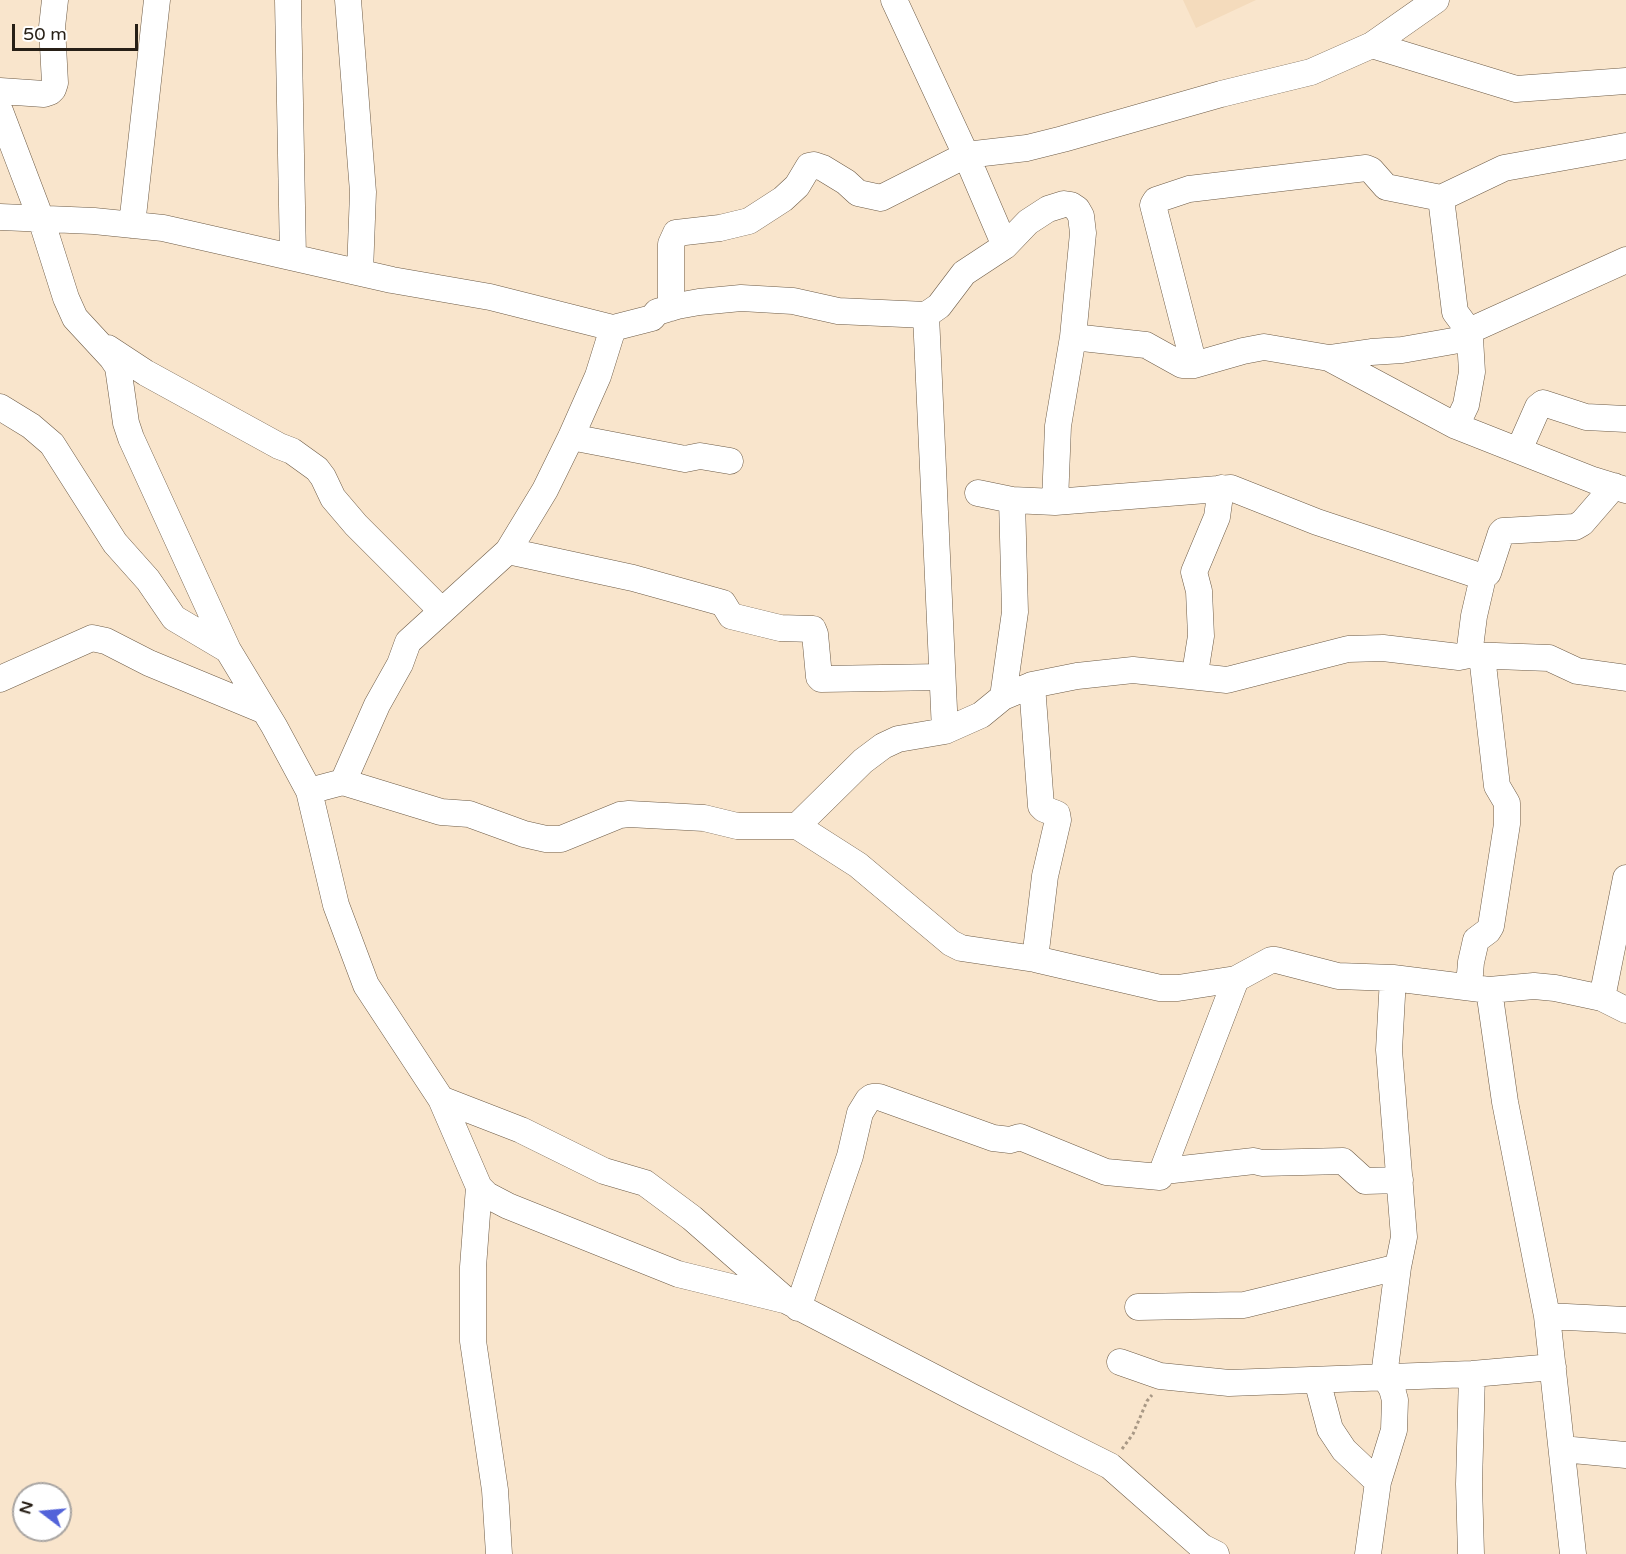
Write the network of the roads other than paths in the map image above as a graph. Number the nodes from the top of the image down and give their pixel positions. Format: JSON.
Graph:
{"nodes":[{"id":1,"x":55,"y":0,"type":"edge"},
{"id":2,"x":157,"y":0,"type":"edge"},
{"id":3,"x":288,"y":0,"type":"edge"},
{"id":4,"x":348,"y":0,"type":"edge"},
{"id":5,"x":894,"y":0,"type":"edge"},
{"id":6,"x":1436,"y":0,"type":"edge"},
{"id":7,"x":1372,"y":45,"type":"junction"},
{"id":8,"x":1626,"y":81,"type":"edge"},
{"id":9,"x":0,"y":91,"type":"edge"},
{"id":10,"x":0,"y":111,"type":"edge"},
{"id":11,"x":1626,"y":146,"type":"edge"},
{"id":12,"x":966,"y":155,"type":"junction"},
{"id":13,"x":1441,"y":198,"type":"junction"},
{"id":14,"x":0,"y":217,"type":"edge"},
{"id":15,"x":41,"y":219,"type":"junction"},
{"id":16,"x":132,"y":225,"type":"junction"},
{"id":17,"x":1005,"y":246,"type":"junction"},
{"id":18,"x":293,"y":257,"type":"junction"},
{"id":19,"x":1626,"y":260,"type":"edge"},
{"id":20,"x":360,"y":272,"type":"junction"},
{"id":21,"x":671,"y":308,"type":"junction"},
{"id":22,"x":926,"y":315,"type":"junction"},
{"id":23,"x":613,"y":328,"type":"junction"},
{"id":24,"x":1469,"y":335,"type":"junction"},
{"id":25,"x":1073,"y":337,"type":"junction"},
{"id":26,"x":94,"y":339,"type":"junction"},
{"id":27,"x":1329,"y":358,"type":"junction"},
{"id":28,"x":1194,"y":365,"type":"junction"},
{"id":29,"x":0,"y":407,"type":"edge"},
{"id":30,"x":1626,"y":418,"type":"edge"},
{"id":31,"x":1456,"y":426,"type":"junction"},
{"id":32,"x":571,"y":437,"type":"junction"},
{"id":33,"x":1519,"y":450,"type":"junction"},
{"id":34,"x":730,"y":461,"type":"dead end"},
{"id":35,"x":1221,"y":488,"type":"junction"},
{"id":36,"x":1620,"y":488,"type":"edge"},
{"id":37,"x":978,"y":493,"type":"dead end"},
{"id":38,"x":1012,"y":500,"type":"junction"},
{"id":39,"x":1054,"y":502,"type":"junction"},
{"id":40,"x":508,"y":551,"type":"junction"},
{"id":41,"x":1483,"y":577,"type":"junction"},
{"id":42,"x":441,"y":611,"type":"junction"},
{"id":43,"x":228,"y":650,"type":"junction"},
{"id":44,"x":1476,"y":656,"type":"junction"},
{"id":45,"x":1197,"y":675,"type":"junction"},
{"id":46,"x":942,"y":677,"type":"junction"},
{"id":47,"x":1626,"y":678,"type":"edge"},
{"id":48,"x":0,"y":679,"type":"edge"},
{"id":49,"x":1032,"y":685,"type":"junction"},
{"id":50,"x":1003,"y":697,"type":"junction"},
{"id":51,"x":265,"y":711,"type":"junction"},
{"id":52,"x":945,"y":731,"type":"junction"},
{"id":53,"x":343,"y":782,"type":"junction"},
{"id":54,"x":309,"y":791,"type":"junction"},
{"id":55,"x":797,"y":825,"type":"junction"},
{"id":56,"x":1626,"y":878,"type":"edge"},
{"id":57,"x":1035,"y":959,"type":"junction"},
{"id":58,"x":1393,"y":978,"type":"junction"},
{"id":59,"x":1236,"y":979,"type":"junction"},
{"id":60,"x":1479,"y":988,"type":"junction"},
{"id":61,"x":1602,"y":998,"type":"junction"},
{"id":62,"x":1626,"y":1010,"type":"edge"},
{"id":63,"x":441,"y":1099,"type":"junction"},
{"id":64,"x":1164,"y":1171,"type":"junction"},
{"id":65,"x":1400,"y":1180,"type":"junction"},
{"id":66,"x":479,"y":1186,"type":"junction"},
{"id":67,"x":1398,"y":1267,"type":"junction"},
{"id":68,"x":792,"y":1304,"type":"junction"},
{"id":69,"x":1138,"y":1307,"type":"dead end"},
{"id":70,"x":1547,"y":1316,"type":"junction"},
{"id":71,"x":1626,"y":1320,"type":"edge"},
{"id":72,"x":1120,"y":1362,"type":"dead end"},
{"id":73,"x":1553,"y":1367,"type":"junction"},
{"id":74,"x":1472,"y":1374,"type":"junction"},
{"id":75,"x":1384,"y":1376,"type":"junction"},
{"id":76,"x":1317,"y":1380,"type":"junction"},
{"id":77,"x":1562,"y":1449,"type":"junction"},
{"id":78,"x":1626,"y":1455,"type":"edge"},
{"id":79,"x":1378,"y":1482,"type":"junction"},
{"id":80,"x":1206,"y":1552,"type":"edge"},
{"id":81,"x":499,"y":1554,"type":"edge"},
{"id":82,"x":1368,"y":1554,"type":"edge"},
{"id":83,"x":1471,"y":1554,"type":"edge"},
{"id":84,"x":1573,"y":1554,"type":"edge"}],
"edges":[{"from":1,"to":9,"type":"street"},
{"from":2,"to":16,"type":"street"},
{"from":3,"to":18,"type":"street"},
{"from":4,"to":20,"type":"street"},
{"from":5,"to":12,"type":"street"},
{"from":6,"to":7,"type":"street"},
{"from":7,"to":8,"type":"street"},
{"from":7,"to":12,"type":"street"},
{"from":10,"to":15,"type":"street"},
{"from":11,"to":13,"type":"street"},
{"from":12,"to":17,"type":"street"},
{"from":12,"to":21,"type":"street"},
{"from":13,"to":24,"type":"street"},
{"from":13,"to":28,"type":"street"},
{"from":14,"to":15,"type":"street"},
{"from":15,"to":16,"type":"street"},
{"from":15,"to":26,"type":"street"},
{"from":16,"to":18,"type":"street"},
{"from":17,"to":22,"type":"street"},
{"from":17,"to":25,"type":"street"},
{"from":18,"to":20,"type":"street"},
{"from":19,"to":24,"type":"street"},
{"from":20,"to":23,"type":"street"},
{"from":21,"to":22,"type":"street"},
{"from":21,"to":23,"type":"street"},
{"from":22,"to":46,"type":"street"},
{"from":23,"to":32,"type":"street"},
{"from":24,"to":27,"type":"street"},
{"from":24,"to":31,"type":"street"},
{"from":25,"to":28,"type":"street"},
{"from":25,"to":39,"type":"street"},
{"from":26,"to":42,"type":"street"},
{"from":26,"to":43,"type":"street"},
{"from":27,"to":28,"type":"street"},
{"from":27,"to":31,"type":"street"},
{"from":29,"to":43,"type":"street"},
{"from":30,"to":33,"type":"street"},
{"from":31,"to":33,"type":"street"},
{"from":32,"to":34,"type":"street"},
{"from":32,"to":40,"type":"street"},
{"from":33,"to":36,"type":"street"},
{"from":35,"to":39,"type":"street"},
{"from":35,"to":41,"type":"street"},
{"from":35,"to":45,"type":"street"},
{"from":36,"to":41,"type":"street"},
{"from":37,"to":38,"type":"street"},
{"from":38,"to":39,"type":"street"},
{"from":38,"to":50,"type":"street"},
{"from":40,"to":42,"type":"street"},
{"from":40,"to":46,"type":"street"},
{"from":41,"to":44,"type":"street"},
{"from":42,"to":53,"type":"street"},
{"from":43,"to":51,"type":"street"},
{"from":44,"to":45,"type":"street"},
{"from":44,"to":47,"type":"street"},
{"from":44,"to":60,"type":"street"},
{"from":45,"to":49,"type":"street"},
{"from":46,"to":52,"type":"street"},
{"from":48,"to":51,"type":"street"},
{"from":49,"to":50,"type":"street"},
{"from":49,"to":57,"type":"street"},
{"from":50,"to":52,"type":"street"},
{"from":51,"to":54,"type":"street"},
{"from":52,"to":55,"type":"street"},
{"from":53,"to":54,"type":"street"},
{"from":53,"to":55,"type":"street"},
{"from":54,"to":63,"type":"street"},
{"from":55,"to":57,"type":"street"},
{"from":56,"to":61,"type":"street"},
{"from":57,"to":59,"type":"street"},
{"from":58,"to":59,"type":"street"},
{"from":58,"to":60,"type":"street"},
{"from":58,"to":65,"type":"street"},
{"from":59,"to":64,"type":"street"},
{"from":60,"to":61,"type":"street"},
{"from":60,"to":70,"type":"street"},
{"from":61,"to":62,"type":"street"},
{"from":63,"to":66,"type":"street"},
{"from":63,"to":68,"type":"street"},
{"from":64,"to":65,"type":"street"},
{"from":64,"to":68,"type":"street"},
{"from":65,"to":67,"type":"street"},
{"from":66,"to":68,"type":"street"},
{"from":66,"to":81,"type":"street"},
{"from":67,"to":69,"type":"street"},
{"from":67,"to":75,"type":"street"},
{"from":68,"to":80,"type":"street"},
{"from":70,"to":71,"type":"street"},
{"from":70,"to":73,"type":"street"},
{"from":72,"to":76,"type":"street"},
{"from":73,"to":74,"type":"street"},
{"from":73,"to":77,"type":"street"},
{"from":74,"to":75,"type":"street"},
{"from":74,"to":83,"type":"street"},
{"from":75,"to":76,"type":"street"},
{"from":75,"to":79,"type":"street"},
{"from":76,"to":79,"type":"street"},
{"from":77,"to":78,"type":"street"},
{"from":77,"to":84,"type":"street"},
{"from":79,"to":82,"type":"street"}]}
